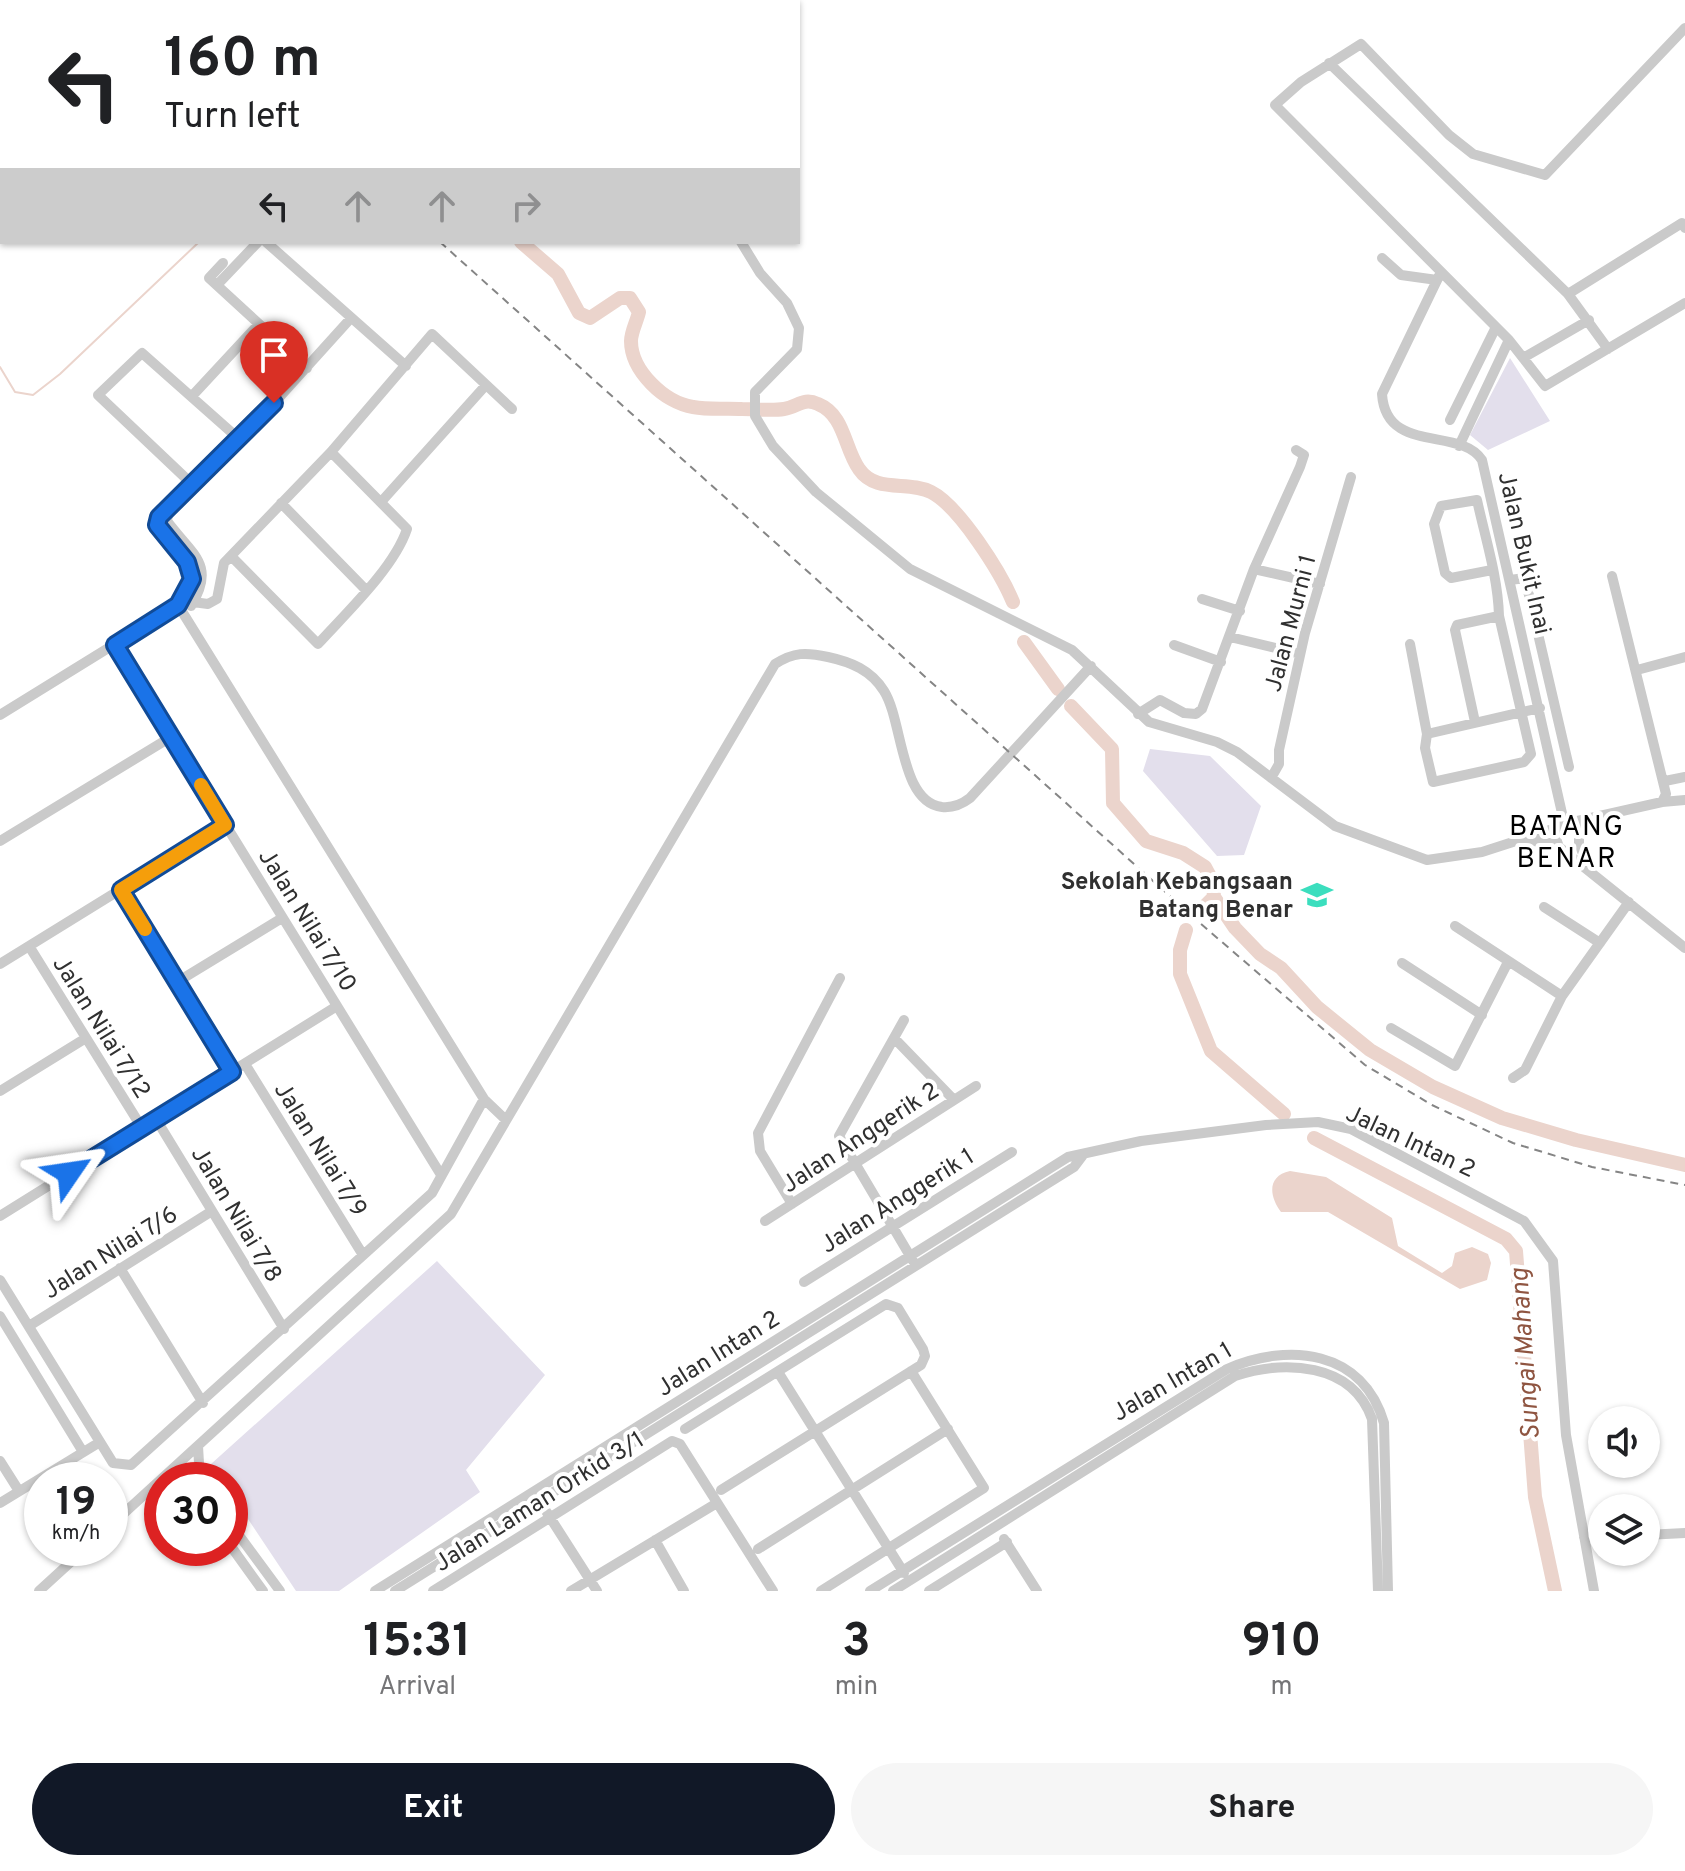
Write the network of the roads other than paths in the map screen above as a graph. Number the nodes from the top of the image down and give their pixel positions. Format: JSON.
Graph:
{"nodes":[{"id":1,"x":1685,"y":28,"type":"edge"},
{"id":2,"x":1329,"y":63,"type":"junction"},
{"id":3,"x":1685,"y":228,"type":"edge"},
{"id":4,"x":256,"y":244,"type":"edge"},
{"id":5,"x":268,"y":244,"type":"edge"},
{"id":6,"x":742,"y":244,"type":"edge"},
{"id":7,"x":1382,"y":258,"type":"dead end"},
{"id":8,"x":223,"y":263,"type":"dead end"},
{"id":9,"x":1439,"y":276,"type":"junction"},
{"id":10,"x":217,"y":285,"type":"junction"},
{"id":11,"x":1568,"y":294,"type":"junction"},
{"id":12,"x":1685,"y":303,"type":"edge"},
{"id":13,"x":351,"y":318,"type":"junction"},
{"id":14,"x":1589,"y":320,"type":"junction"},
{"id":15,"x":258,"y":325,"type":"junction"},
{"id":16,"x":1496,"y":327,"type":"junction"},
{"id":17,"x":1509,"y":340,"type":"junction"},
{"id":18,"x":1608,"y":349,"type":"junction"},
{"id":19,"x":1523,"y":358,"type":"junction"},
{"id":20,"x":406,"y":366,"type":"junction"},
{"id":21,"x":307,"y":368,"type":"junction"},
{"id":22,"x":486,"y":385,"type":"junction"},
{"id":23,"x":193,"y":395,"type":"junction"},
{"id":24,"x":512,"y":409,"type":"dead end"},
{"id":25,"x":1450,"y":420,"type":"dead end"},
{"id":26,"x":239,"y":439,"type":"junction"},
{"id":27,"x":1459,"y":446,"type":"junction"},
{"id":28,"x":1296,"y":450,"type":"dead end"},
{"id":29,"x":331,"y":452,"type":"junction"},
{"id":30,"x":1351,"y":477,"type":"dead end"},
{"id":31,"x":194,"y":486,"type":"junction"},
{"id":32,"x":381,"y":502,"type":"junction"},
{"id":33,"x":281,"y":503,"type":"junction"},
{"id":34,"x":169,"y":508,"type":"junction"},
{"id":35,"x":231,"y":556,"type":"junction"},
{"id":36,"x":1254,"y":569,"type":"junction"},
{"id":37,"x":1492,"y":570,"type":"junction"},
{"id":38,"x":1612,"y":576,"type":"dead end"},
{"id":39,"x":1510,"y":580,"type":"junction"},
{"id":40,"x":1320,"y":584,"type":"junction"},
{"id":41,"x":365,"y":589,"type":"junction"},
{"id":42,"x":1202,"y":599,"type":"dead end"},
{"id":43,"x":193,"y":602,"type":"junction"},
{"id":44,"x":178,"y":605,"type":"junction"},
{"id":45,"x":1240,"y":611,"type":"junction"},
{"id":46,"x":184,"y":616,"type":"junction"},
{"id":47,"x":1499,"y":616,"type":"junction"},
{"id":48,"x":1230,"y":637,"type":"junction"},
{"id":49,"x":1410,"y":644,"type":"dead end"},
{"id":50,"x":115,"y":645,"type":"junction"},
{"id":51,"x":1174,"y":645,"type":"dead end"},
{"id":52,"x":1072,"y":650,"type":"junction"},
{"id":53,"x":1300,"y":654,"type":"junction"},
{"id":54,"x":1685,"y":657,"type":"edge"},
{"id":55,"x":1221,"y":662,"type":"junction"},
{"id":56,"x":1091,"y":666,"type":"junction"},
{"id":57,"x":1637,"y":670,"type":"junction"},
{"id":58,"x":1078,"y":680,"type":"junction"},
{"id":59,"x":1107,"y":683,"type":"junction"},
{"id":60,"x":1540,"y":708,"type":"junction"},
{"id":61,"x":1522,"y":712,"type":"junction"},
{"id":62,"x":1138,"y":714,"type":"junction"},
{"id":63,"x":0,"y":715,"type":"edge"},
{"id":64,"x":1475,"y":722,"type":"junction"},
{"id":65,"x":1427,"y":734,"type":"junction"},
{"id":66,"x":171,"y":737,"type":"junction"},
{"id":67,"x":1569,"y":767,"type":"dead end"},
{"id":68,"x":1685,"y":777,"type":"edge"},
{"id":69,"x":1271,"y":778,"type":"junction"},
{"id":70,"x":1665,"y":781,"type":"junction"},
{"id":71,"x":1685,"y":800,"type":"edge"},
{"id":72,"x":1662,"y":802,"type":"junction"},
{"id":73,"x":1606,"y":817,"type":"junction"},
{"id":74,"x":1564,"y":824,"type":"junction"},
{"id":75,"x":225,"y":825,"type":"junction"},
{"id":76,"x":1524,"y":840,"type":"junction"},
{"id":77,"x":1580,"y":840,"type":"junction"},
{"id":78,"x":0,"y":841,"type":"edge"},
{"id":79,"x":1559,"y":846,"type":"junction"},
{"id":80,"x":1589,"y":868,"type":"junction"},
{"id":81,"x":121,"y":890,"type":"junction"},
{"id":82,"x":1629,"y":902,"type":"junction"},
{"id":83,"x":1544,"y":907,"type":"dead end"},
{"id":84,"x":282,"y":918,"type":"junction"},
{"id":85,"x":1455,"y":926,"type":"dead end"},
{"id":86,"x":1600,"y":943,"type":"junction"},
{"id":87,"x":29,"y":946,"type":"junction"},
{"id":88,"x":1685,"y":948,"type":"edge"},
{"id":89,"x":1508,"y":962,"type":"junction"},
{"id":90,"x":1402,"y":963,"type":"dead end"},
{"id":91,"x":0,"y":964,"type":"edge"},
{"id":92,"x":840,"y":978,"type":"dead end"},
{"id":93,"x":177,"y":982,"type":"junction"},
{"id":94,"x":1562,"y":996,"type":"junction"},
{"id":95,"x":337,"y":1006,"type":"junction"},
{"id":96,"x":1482,"y":1015,"type":"junction"},
{"id":97,"x":904,"y":1020,"type":"dead end"},
{"id":98,"x":1391,"y":1028,"type":"dead end"},
{"id":99,"x":86,"y":1038,"type":"junction"},
{"id":100,"x":894,"y":1038,"type":"junction"},
{"id":101,"x":245,"y":1064,"type":"junction"},
{"id":102,"x":232,"y":1072,"type":"junction"},
{"id":103,"x":1513,"y":1078,"type":"dead end"},
{"id":104,"x":976,"y":1086,"type":"dead end"},
{"id":105,"x":0,"y":1091,"type":"edge"},
{"id":106,"x":484,"y":1099,"type":"junction"},
{"id":107,"x":954,"y":1100,"type":"junction"},
{"id":108,"x":156,"y":1119,"type":"junction"},
{"id":109,"x":506,"y":1120,"type":"junction"},
{"id":110,"x":142,"y":1128,"type":"junction"},
{"id":111,"x":1012,"y":1152,"type":"dead end"},
{"id":112,"x":854,"y":1164,"type":"junction"},
{"id":113,"x":441,"y":1175,"type":"junction"},
{"id":114,"x":792,"y":1204,"type":"junction"},
{"id":115,"x":212,"y":1211,"type":"junction"},
{"id":116,"x":0,"y":1216,"type":"edge"},
{"id":117,"x":765,"y":1221,"type":"dead end"},
{"id":118,"x":893,"y":1227,"type":"junction"},
{"id":119,"x":363,"y":1255,"type":"junction"},
{"id":120,"x":913,"y":1261,"type":"junction"},
{"id":121,"x":120,"y":1268,"type":"junction"},
{"id":122,"x":0,"y":1280,"type":"edge"},
{"id":123,"x":804,"y":1282,"type":"dead end"},
{"id":124,"x":0,"y":1316,"type":"edge"},
{"id":125,"x":29,"y":1326,"type":"junction"},
{"id":126,"x":284,"y":1329,"type":"junction"},
{"id":127,"x":911,"y":1371,"type":"junction"},
{"id":128,"x":778,"y":1372,"type":"junction"},
{"id":129,"x":203,"y":1403,"type":"junction"},
{"id":130,"x":685,"y":1429,"type":"dead end"},
{"id":131,"x":948,"y":1429,"type":"junction"},
{"id":132,"x":815,"y":1430,"type":"junction"},
{"id":133,"x":100,"y":1442,"type":"junction"},
{"id":134,"x":198,"y":1446,"type":"junction"},
{"id":135,"x":83,"y":1452,"type":"junction"},
{"id":136,"x":0,"y":1461,"type":"edge"},
{"id":137,"x":180,"y":1462,"type":"edge"},
{"id":138,"x":198,"y":1462,"type":"edge"},
{"id":139,"x":721,"y":1490,"type":"dead end"},
{"id":140,"x":852,"y":1490,"type":"junction"},
{"id":141,"x":19,"y":1491,"type":"junction"},
{"id":142,"x":536,"y":1496,"type":"junction"},
{"id":143,"x":144,"y":1499,"type":"edge"},
{"id":144,"x":0,"y":1503,"type":"edge"},
{"id":145,"x":717,"y":1503,"type":"junction"},
{"id":146,"x":128,"y":1511,"type":"edge"},
{"id":147,"x":550,"y":1517,"type":"junction"},
{"id":148,"x":987,"y":1517,"type":"junction"},
{"id":149,"x":996,"y":1529,"type":"junction"},
{"id":150,"x":1685,"y":1533,"type":"edge"},
{"id":151,"x":1660,"y":1534,"type":"edge"},
{"id":152,"x":1584,"y":1537,"type":"junction"},
{"id":153,"x":1588,"y":1537,"type":"edge"},
{"id":154,"x":655,"y":1540,"type":"junction"},
{"id":155,"x":1007,"y":1542,"type":"junction"},
{"id":156,"x":248,"y":1547,"type":"edge"},
{"id":157,"x":888,"y":1548,"type":"junction"},
{"id":158,"x":758,"y":1549,"type":"dead end"},
{"id":159,"x":66,"y":1566,"type":"edge"},
{"id":160,"x":245,"y":1566,"type":"edge"},
{"id":161,"x":902,"y":1570,"type":"junction"},
{"id":162,"x":590,"y":1579,"type":"junction"},
{"id":163,"x":909,"y":1581,"type":"junction"},
{"id":164,"x":947,"y":1586,"type":"edge"},
{"id":165,"x":39,"y":1591,"type":"edge"},
{"id":166,"x":263,"y":1591,"type":"edge"},
{"id":167,"x":280,"y":1591,"type":"edge"},
{"id":168,"x":375,"y":1591,"type":"edge"},
{"id":169,"x":395,"y":1591,"type":"edge"},
{"id":170,"x":433,"y":1591,"type":"edge"},
{"id":171,"x":571,"y":1591,"type":"edge"},
{"id":172,"x":597,"y":1591,"type":"edge"},
{"id":173,"x":684,"y":1591,"type":"edge"},
{"id":174,"x":773,"y":1591,"type":"edge"},
{"id":175,"x":821,"y":1591,"type":"edge"},
{"id":176,"x":870,"y":1591,"type":"edge"},
{"id":177,"x":893,"y":1591,"type":"edge"},
{"id":178,"x":929,"y":1591,"type":"edge"},
{"id":179,"x":1037,"y":1591,"type":"edge"},
{"id":180,"x":1378,"y":1591,"type":"edge"},
{"id":181,"x":1388,"y":1591,"type":"edge"},
{"id":182,"x":1594,"y":1591,"type":"edge"}],
"edges":[{"from":1,"to":2,"type":"street"},
{"from":2,"to":9,"type":"street"},
{"from":2,"to":11,"type":"street"},
{"from":3,"to":11,"type":"street"},
{"from":4,"to":10,"type":"street"},
{"from":5,"to":13,"type":"street"},
{"from":6,"to":52,"type":"street"},
{"from":7,"to":9,"type":"street"},
{"from":8,"to":10,"type":"street"},
{"from":9,"to":16,"type":"street"},
{"from":9,"to":27,"type":"street"},
{"from":10,"to":15,"type":"street"},
{"from":11,"to":14,"type":"street"},
{"from":12,"to":18,"type":"street"},
{"from":13,"to":20,"type":"street"},
{"from":13,"to":21,"type":"street"},
{"from":14,"to":18,"type":"street"},
{"from":14,"to":19,"type":"street"},
{"from":15,"to":21,"type":"street"},
{"from":15,"to":23,"type":"street"},
{"from":16,"to":17,"type":"street"},
{"from":16,"to":25,"type":"street"},
{"from":17,"to":19,"type":"street"},
{"from":17,"to":27,"type":"street"},
{"from":18,"to":19,"type":"street"},
{"from":20,"to":22,"type":"street"},
{"from":20,"to":29,"type":"street"},
{"from":21,"to":26,"type":"street"},
{"from":22,"to":24,"type":"street"},
{"from":22,"to":32,"type":"street"},
{"from":23,"to":26,"type":"street"},
{"from":23,"to":31,"type":"street"},
{"from":26,"to":31,"type":"street"},
{"from":27,"to":39,"type":"street","name":"Jalan Bukit Inai"},
{"from":28,"to":36,"type":"street"},
{"from":29,"to":32,"type":"street"},
{"from":29,"to":33,"type":"street"},
{"from":30,"to":40,"type":"street","name":"Jalan Murni 1"},
{"from":31,"to":34,"type":"street"},
{"from":32,"to":41,"type":"street"},
{"from":33,"to":35,"type":"street"},
{"from":33,"to":41,"type":"street"},
{"from":34,"to":43,"type":"street"},
{"from":34,"to":44,"type":"street"},
{"from":35,"to":41,"type":"street"},
{"from":35,"to":43,"type":"street"},
{"from":36,"to":40,"type":"street"},
{"from":36,"to":45,"type":"street"},
{"from":37,"to":37,"type":"street"},
{"from":37,"to":47,"type":"street"},
{"from":38,"to":57,"type":"street"},
{"from":39,"to":60,"type":"street","name":"Jalan Bukit Inai"},
{"from":39,"to":67,"type":"street"},
{"from":40,"to":53,"type":"street","name":"Jalan Murni 1"},
{"from":42,"to":45,"type":"street"},
{"from":43,"to":46,"type":"street"},
{"from":44,"to":46,"type":"street"},
{"from":44,"to":50,"type":"street"},
{"from":45,"to":48,"type":"street"},
{"from":46,"to":106,"type":"street"},
{"from":47,"to":61,"type":"street"},
{"from":47,"to":64,"type":"street"},
{"from":48,"to":53,"type":"street"},
{"from":48,"to":55,"type":"street"},
{"from":49,"to":65,"type":"street"},
{"from":50,"to":63,"type":"street"},
{"from":50,"to":66,"type":"street","name":"Jalan Nilai 7/10"},
{"from":51,"to":55,"type":"street"},
{"from":52,"to":56,"type":"street"},
{"from":52,"to":58,"type":"street"},
{"from":53,"to":69,"type":"street","name":"Jalan Murni 1"},
{"from":54,"to":57,"type":"street"},
{"from":55,"to":62,"type":"street"},
{"from":56,"to":58,"type":"street"},
{"from":56,"to":59,"type":"street"},
{"from":57,"to":70,"type":"street"},
{"from":58,"to":59,"type":"street"},
{"from":58,"to":109,"type":"street"},
{"from":59,"to":62,"type":"street"},
{"from":60,"to":61,"type":"street"},
{"from":60,"to":74,"type":"street","name":"Jalan Bukit Inai"},
{"from":61,"to":64,"type":"street"},
{"from":61,"to":65,"type":"street"},
{"from":62,"to":69,"type":"street"},
{"from":64,"to":65,"type":"street"},
{"from":66,"to":75,"type":"street","name":"Jalan Nilai 7/10"},
{"from":66,"to":78,"type":"street"},
{"from":68,"to":70,"type":"street"},
{"from":69,"to":76,"type":"street"},
{"from":70,"to":72,"type":"street"},
{"from":71,"to":72,"type":"street"},
{"from":72,"to":73,"type":"street"},
{"from":73,"to":74,"type":"street"},
{"from":73,"to":77,"type":"street"},
{"from":74,"to":76,"type":"street"},
{"from":74,"to":77,"type":"street"},
{"from":74,"to":79,"type":"street"},
{"from":75,"to":81,"type":"street"},
{"from":75,"to":84,"type":"street","name":"Jalan Nilai 7/10"},
{"from":76,"to":79,"type":"street"},
{"from":77,"to":79,"type":"street"},
{"from":77,"to":80,"type":"street"},
{"from":79,"to":80,"type":"street"},
{"from":80,"to":82,"type":"street"},
{"from":81,"to":87,"type":"street"},
{"from":81,"to":93,"type":"street"},
{"from":82,"to":86,"type":"street"},
{"from":82,"to":88,"type":"street"},
{"from":83,"to":86,"type":"street"},
{"from":84,"to":93,"type":"street"},
{"from":84,"to":95,"type":"street","name":"Jalan Nilai 7/10"},
{"from":85,"to":89,"type":"street"},
{"from":86,"to":94,"type":"street"},
{"from":87,"to":91,"type":"street"},
{"from":87,"to":99,"type":"street","name":"Jalan Nilai 7/12"},
{"from":89,"to":94,"type":"street"},
{"from":89,"to":96,"type":"street"},
{"from":90,"to":96,"type":"street"},
{"from":92,"to":114,"type":"street"},
{"from":93,"to":102,"type":"street"},
{"from":94,"to":103,"type":"street"},
{"from":95,"to":101,"type":"street"},
{"from":95,"to":113,"type":"street","name":"Jalan Nilai 7/10"},
{"from":96,"to":98,"type":"street"},
{"from":97,"to":100,"type":"street"},
{"from":99,"to":105,"type":"street"},
{"from":99,"to":110,"type":"street","name":"Jalan Nilai 7/12"},
{"from":100,"to":107,"type":"street"},
{"from":100,"to":112,"type":"street"},
{"from":101,"to":102,"type":"street"},
{"from":101,"to":119,"type":"street","name":"Jalan Nilai 7/9"},
{"from":102,"to":108,"type":"street"},
{"from":104,"to":107,"type":"street","name":"Jalan Anggerik 2"},
{"from":106,"to":109,"type":"street"},
{"from":106,"to":113,"type":"street"},
{"from":107,"to":112,"type":"street","name":"Jalan Anggerik 2"},
{"from":108,"to":110,"type":"street"},
{"from":108,"to":115,"type":"street","name":"Jalan Nilai 7/8"},
{"from":109,"to":134,"type":"street"},
{"from":110,"to":116,"type":"street"},
{"from":111,"to":118,"type":"street","name":"Jalan Anggerik 1"},
{"from":112,"to":114,"type":"street","name":"Jalan Anggerik 2"},
{"from":112,"to":118,"type":"street"},
{"from":113,"to":119,"type":"street"},
{"from":114,"to":117,"type":"street","name":"Jalan Anggerik 2"},
{"from":115,"to":121,"type":"street","name":"Jalan Nilai 7/6"},
{"from":115,"to":126,"type":"street","name":"Jalan Nilai 7/8"},
{"from":118,"to":120,"type":"street"},
{"from":118,"to":123,"type":"street","name":"Jalan Anggerik 1"},
{"from":119,"to":126,"type":"street"},
{"from":120,"to":142,"type":"street","name":"Jalan Intan 2"},
{"from":120,"to":152,"type":"street","name":"Jalan Intan 2"},
{"from":121,"to":125,"type":"street","name":"Jalan Nilai 7/6"},
{"from":121,"to":129,"type":"street"},
{"from":122,"to":125,"type":"street"},
{"from":124,"to":135,"type":"street"},
{"from":125,"to":133,"type":"street"},
{"from":126,"to":129,"type":"street"},
{"from":127,"to":128,"type":"street"},
{"from":127,"to":131,"type":"street"},
{"from":127,"to":132,"type":"street"},
{"from":128,"to":130,"type":"street"},
{"from":128,"to":132,"type":"street"},
{"from":129,"to":133,"type":"street"},
{"from":131,"to":140,"type":"street"},
{"from":131,"to":157,"type":"street"},
{"from":132,"to":139,"type":"street"},
{"from":132,"to":140,"type":"street"},
{"from":133,"to":135,"type":"street"},
{"from":134,"to":137,"type":"street"},
{"from":134,"to":138,"type":"street"},
{"from":135,"to":141,"type":"street"},
{"from":136,"to":141,"type":"street"},
{"from":140,"to":157,"type":"street"},
{"from":140,"to":158,"type":"street"},
{"from":141,"to":144,"type":"street"},
{"from":142,"to":147,"type":"street"},
{"from":142,"to":168,"type":"street","name":"Jalan Intan 2"},
{"from":142,"to":169,"type":"street","name":"Jalan Intan 2"},
{"from":143,"to":146,"type":"street"},
{"from":145,"to":147,"type":"street","name":"Jalan Laman Orkid 3/1"},
{"from":145,"to":154,"type":"street"},
{"from":145,"to":174,"type":"street"},
{"from":147,"to":162,"type":"street"},
{"from":147,"to":170,"type":"street","name":"Jalan Laman Orkid 3/1"},
{"from":148,"to":149,"type":"street"},
{"from":148,"to":161,"type":"street","name":"Jalan Intan 1"},
{"from":148,"to":181,"type":"street","name":"Jalan Intan 1"},
{"from":149,"to":155,"type":"street"},
{"from":149,"to":163,"type":"street","name":"Jalan Intan 1"},
{"from":149,"to":180,"type":"street","name":"Jalan Intan 1"},
{"from":150,"to":151,"type":"street"},
{"from":152,"to":153,"type":"street"},
{"from":152,"to":182,"type":"street"},
{"from":154,"to":162,"type":"street"},
{"from":154,"to":173,"type":"street"},
{"from":155,"to":164,"type":"street"},
{"from":155,"to":179,"type":"street"},
{"from":156,"to":167,"type":"street"},
{"from":157,"to":161,"type":"street"},
{"from":157,"to":175,"type":"street"},
{"from":159,"to":165,"type":"street"},
{"from":160,"to":166,"type":"street"},
{"from":161,"to":163,"type":"street"},
{"from":161,"to":176,"type":"street","name":"Jalan Intan 1"},
{"from":162,"to":171,"type":"street"},
{"from":162,"to":172,"type":"street"},
{"from":163,"to":177,"type":"street","name":"Jalan Intan 1"},
{"from":164,"to":178,"type":"street"}]}
